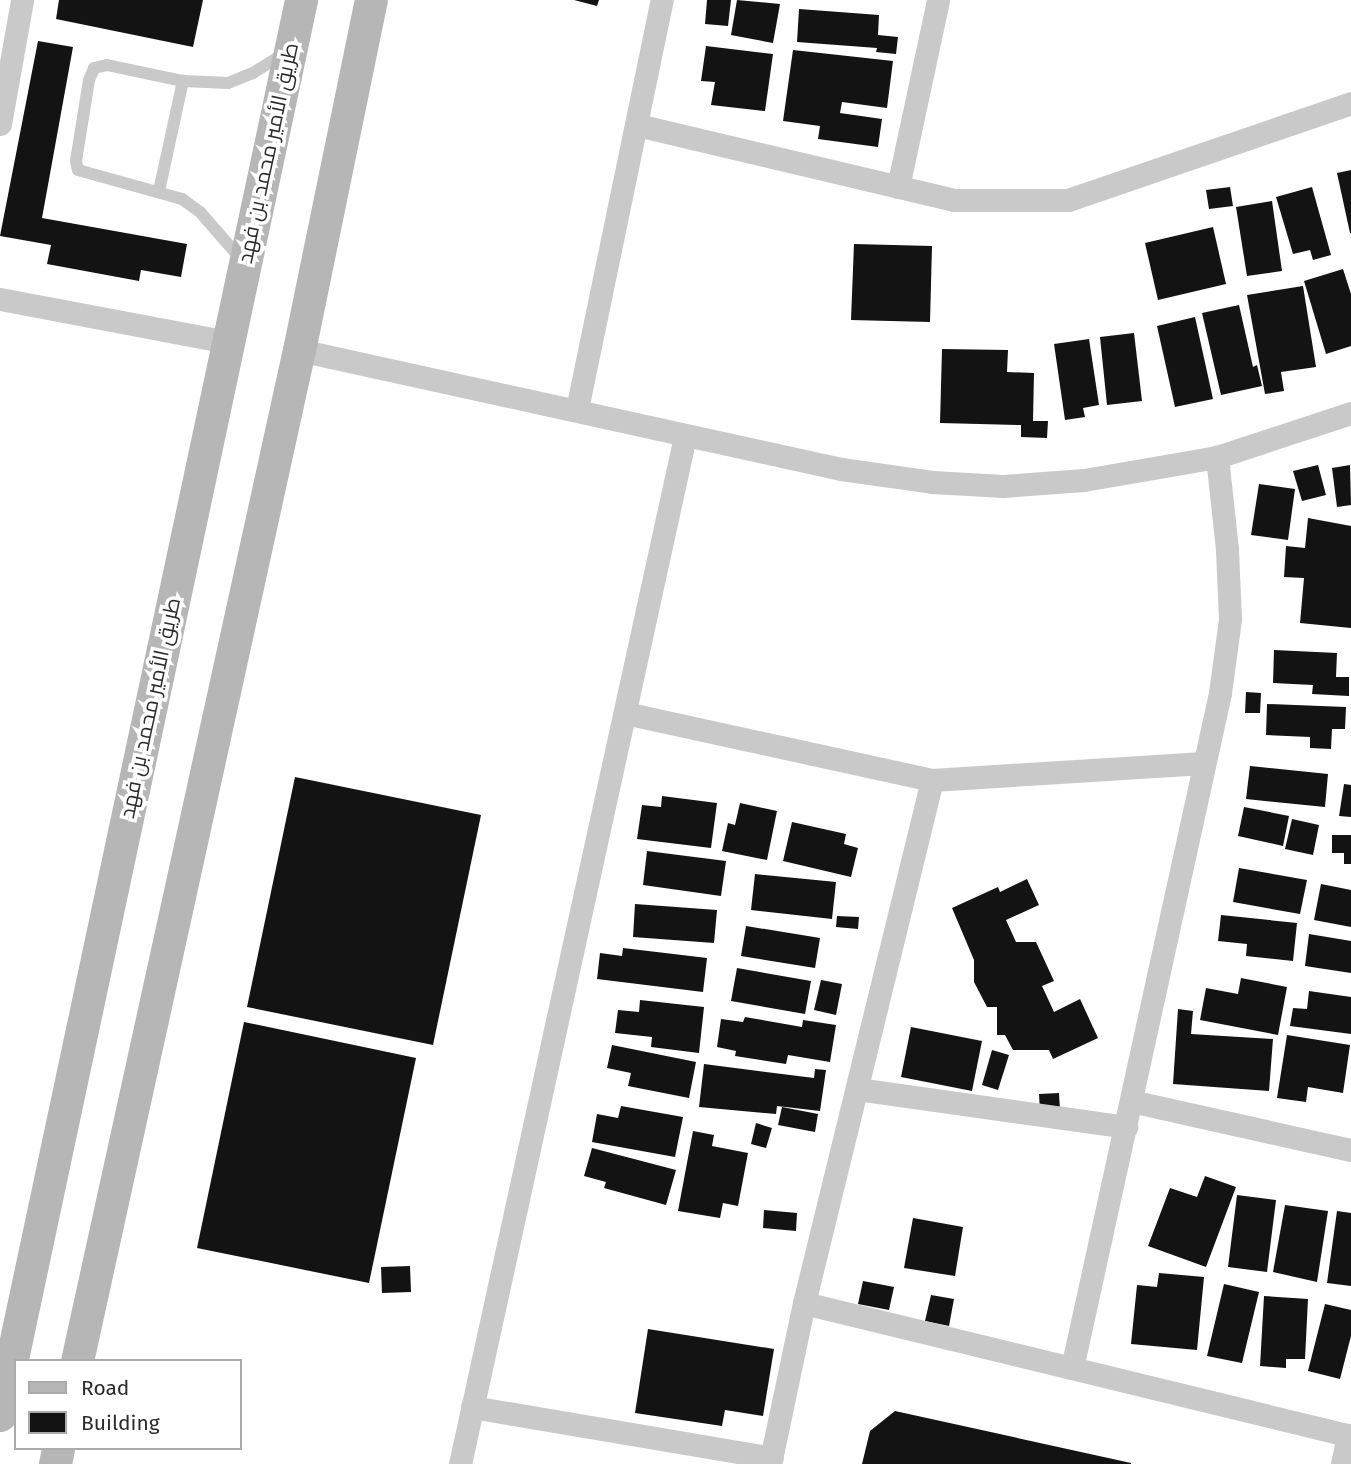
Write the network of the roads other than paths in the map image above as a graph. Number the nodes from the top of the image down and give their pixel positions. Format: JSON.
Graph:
{"nodes":[{"id":1,"x":22,"y":0,"type":"edge"},
{"id":2,"x":301,"y":0,"type":"edge"},
{"id":3,"x":372,"y":0,"type":"edge"},
{"id":4,"x":662,"y":0,"type":"edge"},
{"id":5,"x":938,"y":0,"type":"edge"},
{"id":6,"x":290,"y":50,"type":"junction"},
{"id":7,"x":183,"y":80,"type":"junction"},
{"id":8,"x":1351,"y":103,"type":"edge"},
{"id":9,"x":0,"y":124,"type":"edge"},
{"id":10,"x":637,"y":125,"type":"junction"},
{"id":11,"x":898,"y":187,"type":"junction"},
{"id":12,"x":159,"y":191,"type":"junction"},
{"id":13,"x":244,"y":263,"type":"junction"},
{"id":14,"x":0,"y":299,"type":"edge"},
{"id":15,"x":227,"y":342,"type":"junction"},
{"id":16,"x":299,"y":349,"type":"junction"},
{"id":17,"x":577,"y":409,"type":"junction"},
{"id":18,"x":1351,"y":413,"type":"edge"},
{"id":19,"x":685,"y":436,"type":"junction"},
{"id":20,"x":1217,"y":457,"type":"junction"},
{"id":21,"x":625,"y":713,"type":"junction"},
{"id":22,"x":1203,"y":763,"type":"junction"},
{"id":23,"x":932,"y":780,"type":"junction"},
{"id":24,"x":857,"y":1089,"type":"junction"},
{"id":25,"x":1131,"y":1101,"type":"junction"},
{"id":26,"x":1126,"y":1127,"type":"junction"},
{"id":27,"x":1351,"y":1150,"type":"edge"},
{"id":28,"x":804,"y":1303,"type":"junction"},
{"id":29,"x":77,"y":1359,"type":"edge"},
{"id":30,"x":1072,"y":1368,"type":"junction"},
{"id":31,"x":472,"y":1407,"type":"junction"},
{"id":32,"x":0,"y":1416,"type":"edge"},
{"id":33,"x":1350,"y":1435,"type":"edge"},
{"id":34,"x":771,"y":1461,"type":"edge"},
{"id":35,"x":460,"y":1464,"type":"edge"},
{"id":36,"x":1342,"y":1464,"type":"edge"}],
"edges":[{"from":1,"to":9,"type":"street"},
{"from":2,"to":6,"type":"street","name":"طريق الأمير محمد بن فهد"},
{"from":3,"to":16,"type":"street"},
{"from":4,"to":10,"type":"street"},
{"from":5,"to":11,"type":"street"},
{"from":6,"to":7,"type":"lane"},
{"from":6,"to":13,"type":"street","name":"طريق الأمير محمد بن فهد"},
{"from":7,"to":12,"type":"lane"},
{"from":7,"to":12,"type":"lane"},
{"from":8,"to":11,"type":"street"},
{"from":10,"to":11,"type":"street"},
{"from":10,"to":17,"type":"street"},
{"from":12,"to":13,"type":"lane"},
{"from":13,"to":15,"type":"street","name":"طريق الأمير محمد بن فهد"},
{"from":14,"to":15,"type":"street"},
{"from":15,"to":32,"type":"street","name":"طريق الأمير محمد بن فهد"},
{"from":16,"to":17,"type":"street"},
{"from":16,"to":29,"type":"street"},
{"from":17,"to":19,"type":"street"},
{"from":18,"to":20,"type":"street"},
{"from":19,"to":20,"type":"street"},
{"from":19,"to":21,"type":"street"},
{"from":20,"to":22,"type":"street"},
{"from":21,"to":23,"type":"street"},
{"from":21,"to":31,"type":"street"},
{"from":22,"to":23,"type":"street"},
{"from":22,"to":25,"type":"street"},
{"from":23,"to":24,"type":"street"},
{"from":24,"to":26,"type":"street"},
{"from":24,"to":28,"type":"street"},
{"from":25,"to":26,"type":"street"},
{"from":25,"to":27,"type":"street"},
{"from":26,"to":30,"type":"street"},
{"from":28,"to":30,"type":"street"},
{"from":28,"to":34,"type":"street"},
{"from":30,"to":33,"type":"street"},
{"from":31,"to":34,"type":"street"},
{"from":31,"to":35,"type":"street"},
{"from":33,"to":36,"type":"street"}]}
